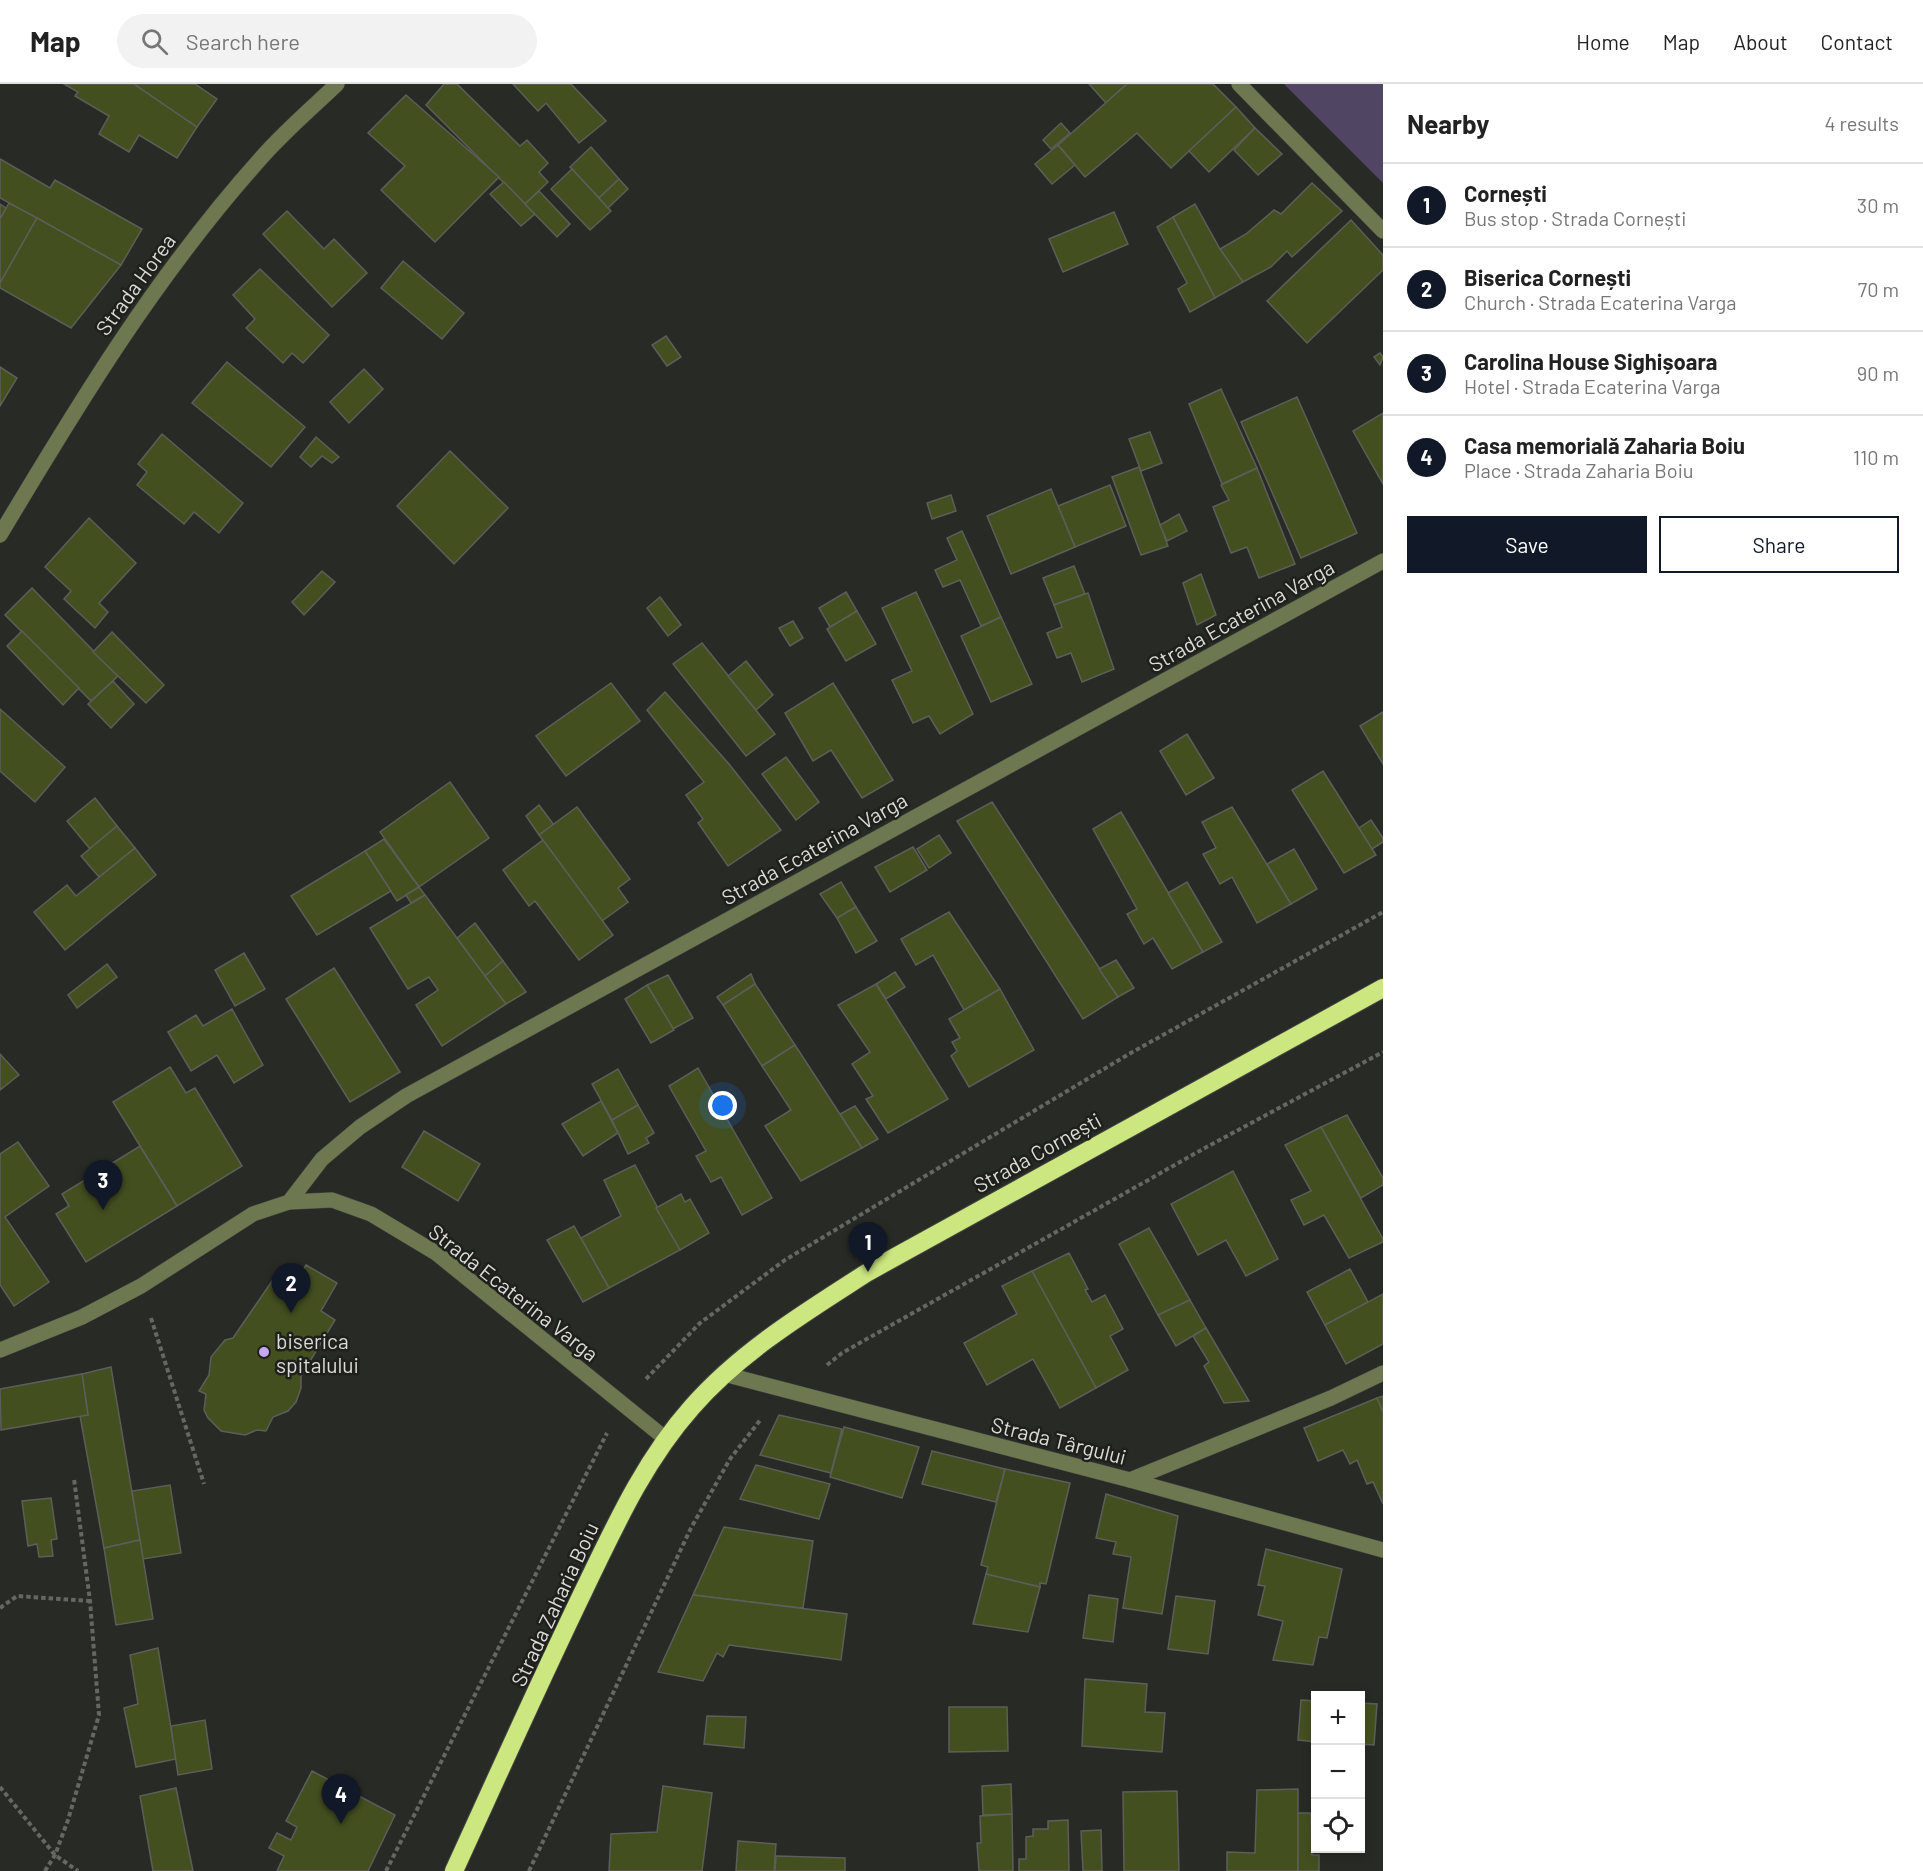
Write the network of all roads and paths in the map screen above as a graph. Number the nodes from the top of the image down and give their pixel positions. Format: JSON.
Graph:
{"nodes":[{"id":1,"x":337,"y":84,"type":"edge"},
{"id":2,"x":1239,"y":84,"type":"edge"},
{"id":3,"x":1383,"y":231,"type":"edge"},
{"id":4,"x":0,"y":535,"type":"edge"},
{"id":5,"x":1383,"y":561,"type":"edge"},
{"id":6,"x":1383,"y":988,"type":"edge"},
{"id":7,"x":289,"y":1202,"type":"junction"},
{"id":8,"x":141,"y":1286,"type":"junction"},
{"id":9,"x":0,"y":1350,"type":"edge"},
{"id":10,"x":1383,"y":1373,"type":"edge"},
{"id":11,"x":724,"y":1374,"type":"junction"},
{"id":12,"x":666,"y":1440,"type":"junction"},
{"id":13,"x":74,"y":1479,"type":"dead end"},
{"id":14,"x":1130,"y":1480,"type":"junction"},
{"id":15,"x":204,"y":1484,"type":"dead end"},
{"id":16,"x":1383,"y":1550,"type":"edge"},
{"id":17,"x":90,"y":1601,"type":"junction"},
{"id":18,"x":0,"y":1608,"type":"edge"},
{"id":19,"x":0,"y":1787,"type":"edge"},
{"id":20,"x":55,"y":1855,"type":"junction"},
{"id":21,"x":45,"y":1871,"type":"edge"},
{"id":22,"x":78,"y":1871,"type":"edge"},
{"id":23,"x":453,"y":1871,"type":"edge"}],
"edges":[{"from":1,"to":4,"type":"street","name":"Strada Horea"},
{"from":2,"to":3,"type":"street"},
{"from":5,"to":7,"type":"street","name":"Strada Ecaterina Varga"},
{"from":6,"to":11,"type":"highway","name":"Strada Cornești"},
{"from":7,"to":8,"type":"street","name":"Strada Ecaterina Varga"},
{"from":7,"to":12,"type":"street","name":"Strada Ecaterina Varga"},
{"from":8,"to":9,"type":"street","name":"Strada Ecaterina Varga"},
{"from":8,"to":15,"type":"path"},
{"from":10,"to":14,"type":"street"},
{"from":11,"to":12,"type":"highway","name":"Strada Zaharia Boiu"},
{"from":11,"to":14,"type":"street","name":"Strada Târgului"},
{"from":12,"to":23,"type":"highway","name":"Strada Zaharia Boiu"},
{"from":13,"to":17,"type":"path"},
{"from":14,"to":16,"type":"street","name":"Strada Târgului"},
{"from":17,"to":18,"type":"path"},
{"from":17,"to":20,"type":"path"},
{"from":19,"to":20,"type":"path"},
{"from":20,"to":21,"type":"path"},
{"from":20,"to":22,"type":"path"}]}
